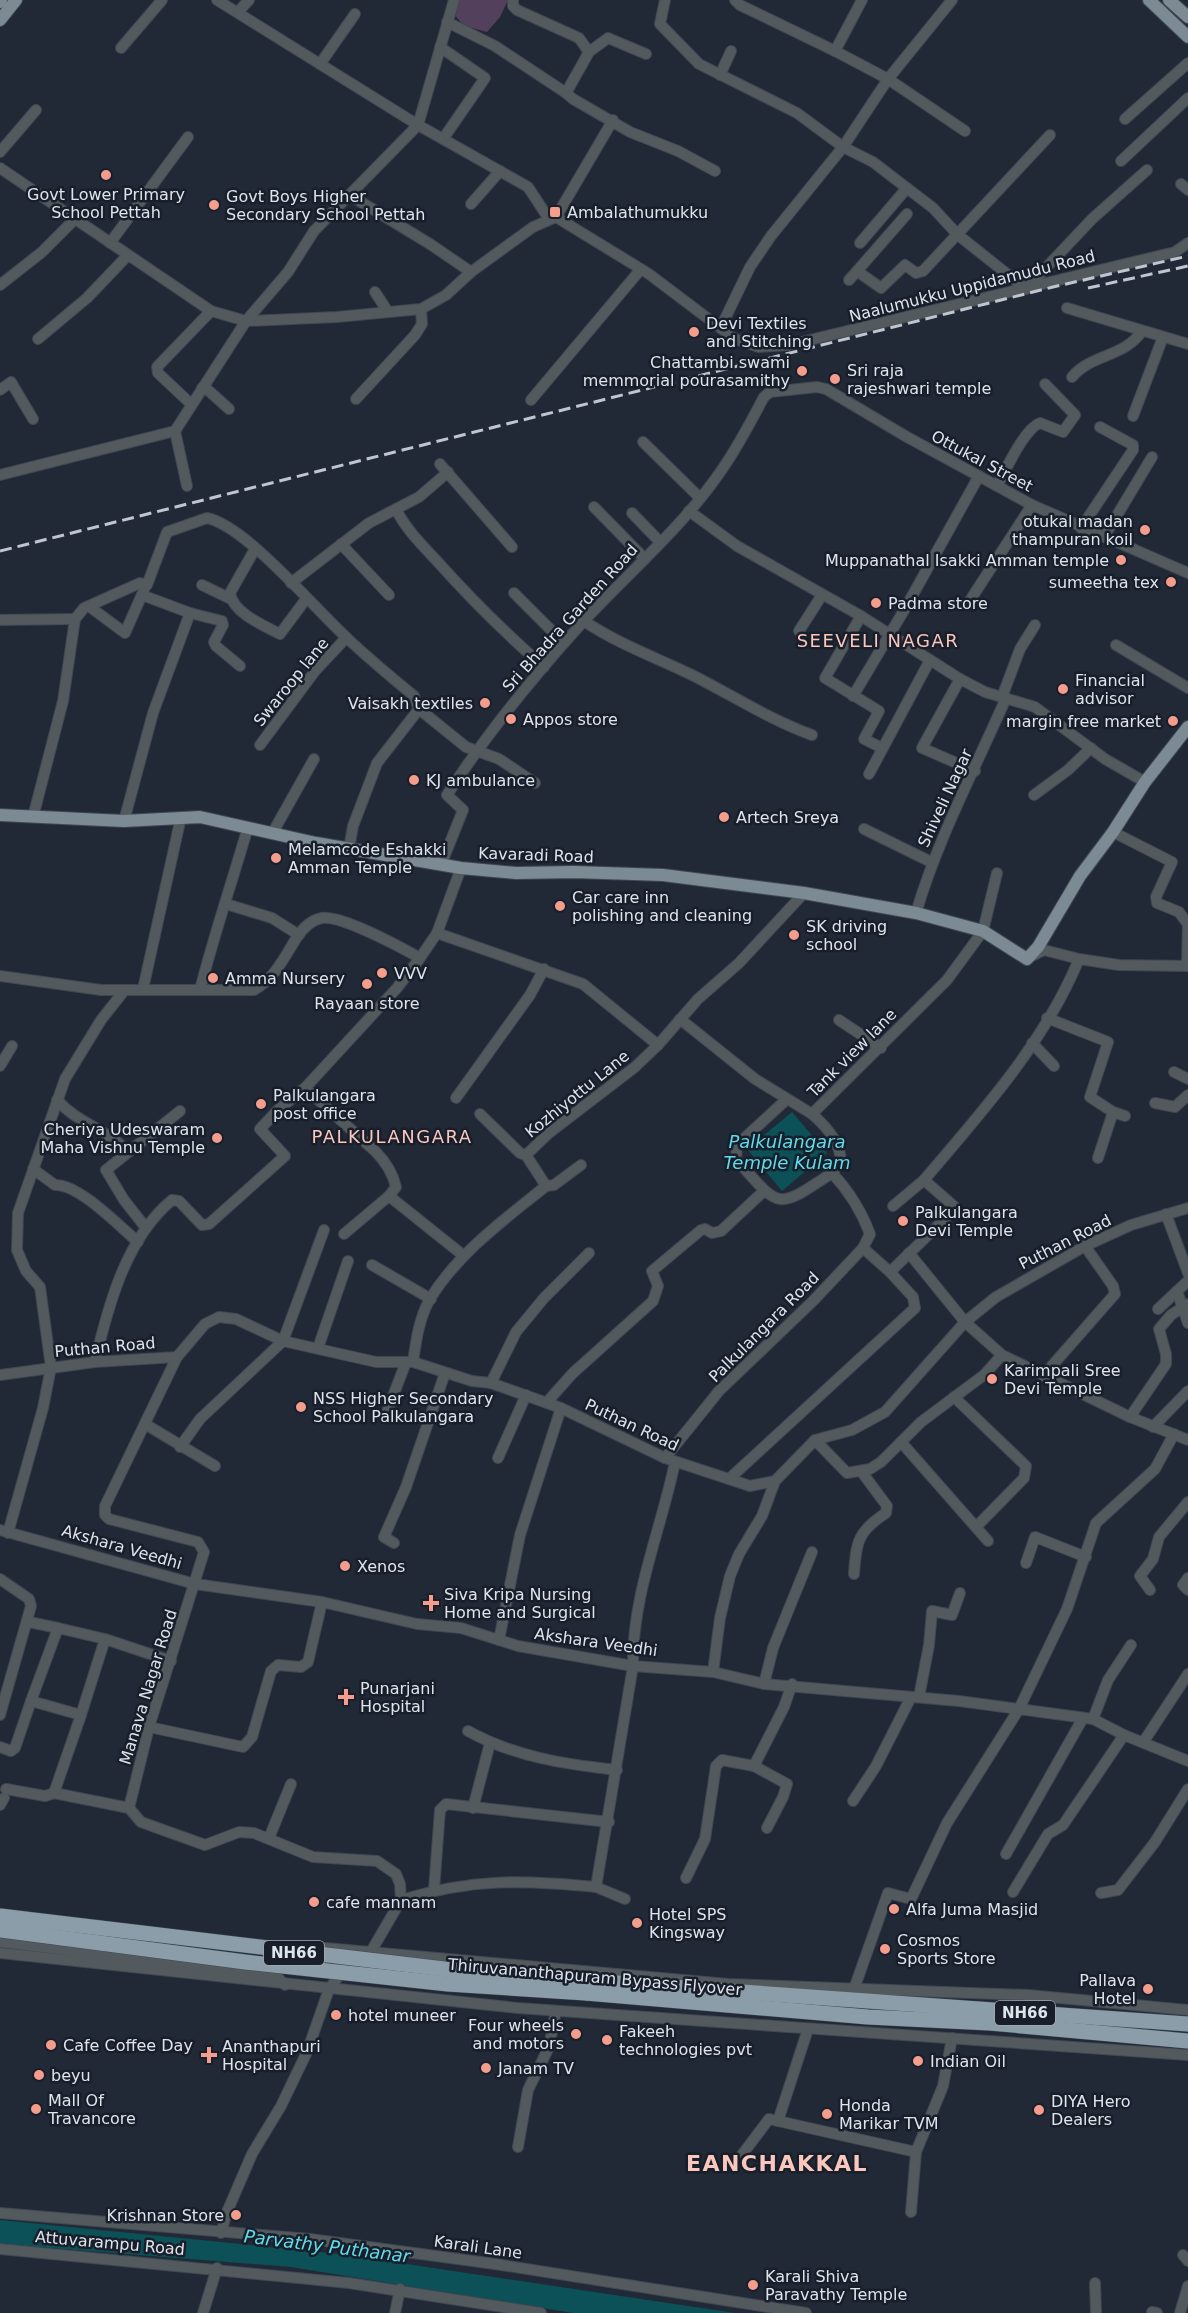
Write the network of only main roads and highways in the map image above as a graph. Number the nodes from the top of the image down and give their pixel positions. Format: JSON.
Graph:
{"nodes":[{"id":1,"x":16,"y":0,"type":"edge"},
{"id":2,"x":1149,"y":0,"type":"edge"},
{"id":3,"x":1169,"y":0,"type":"edge"},
{"id":4,"x":1188,"y":17,"type":"edge"},
{"id":5,"x":0,"y":20,"type":"edge"},
{"id":6,"x":1188,"y":37,"type":"edge"},
{"id":7,"x":1187,"y":731,"type":"edge"},
{"id":8,"x":0,"y":815,"type":"edge"},
{"id":9,"x":0,"y":1916,"type":"edge"},
{"id":10,"x":0,"y":1930,"type":"edge"},
{"id":11,"x":587,"y":1987,"type":"junction"},
{"id":12,"x":1188,"y":2024,"type":"edge"},
{"id":13,"x":1188,"y":2041,"type":"edge"}],
"edges":[{"from":1,"to":5,"type":"main road"},
{"from":2,"to":6,"type":"main road"},
{"from":3,"to":4,"type":"main road"},
{"from":7,"to":8,"type":"main road","name":"Kavaradi Road"},
{"from":9,"to":11,"type":"highway","name":"Thiruvananthapuram Bypass Flyover","number":"NH66","bridge":true},
{"from":10,"to":11,"type":"highway","name":"Thiruvananthapuram Bypass Flyover","number":"NH66","bridge":true},
{"from":11,"to":12,"type":"highway","name":"Thiruvananthapuram Bypass Flyover","number":"NH66"},
{"from":11,"to":13,"type":"highway","name":"Thiruvananthapuram Bypass Flyover","number":"NH66"}]}
